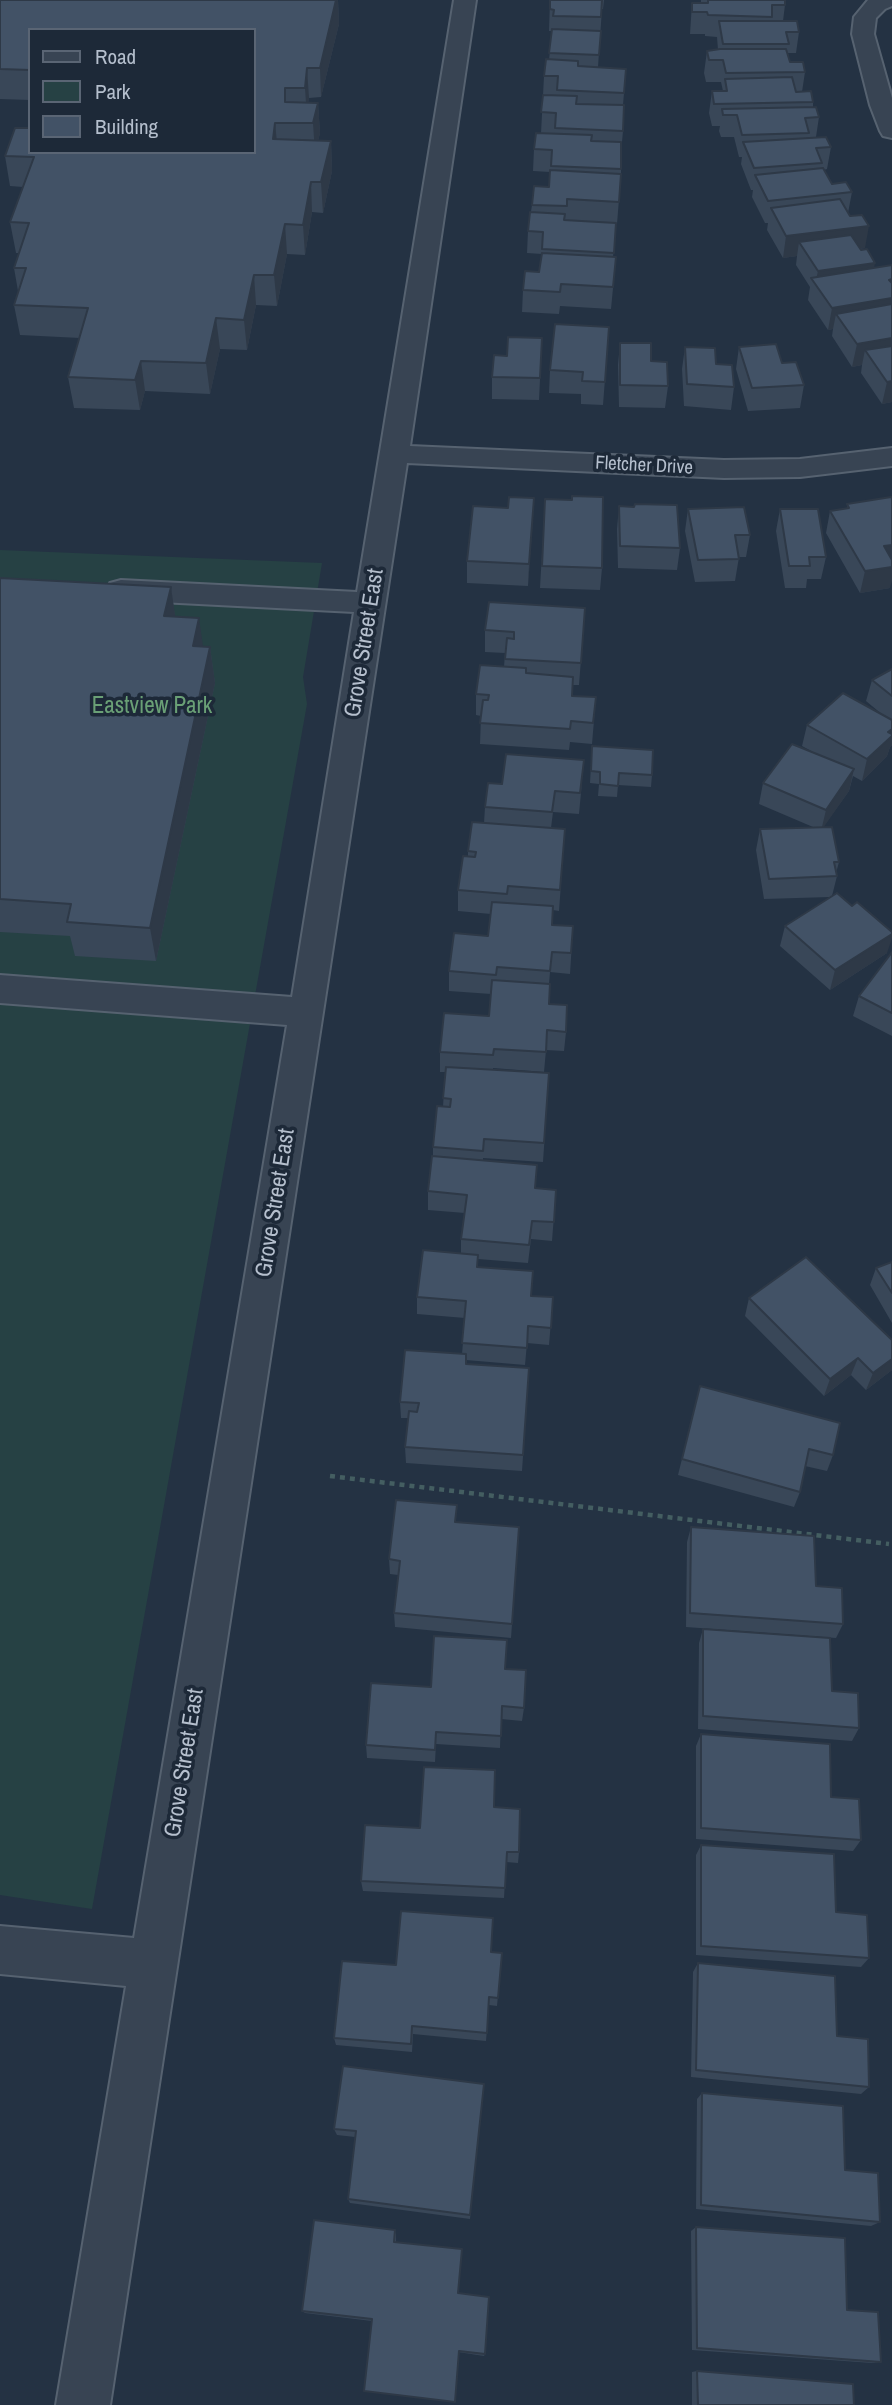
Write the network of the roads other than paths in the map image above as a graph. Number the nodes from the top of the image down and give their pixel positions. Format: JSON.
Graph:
{"nodes":[{"id":1,"x":464,"y":0,"type":"edge"},
{"id":2,"x":887,"y":0,"type":"edge"},
{"id":3,"x":892,"y":131,"type":"edge"},
{"id":4,"x":395,"y":454,"type":"junction"},
{"id":5,"x":892,"y":457,"type":"edge"},
{"id":6,"x":95,"y":589,"type":"edge"},
{"id":7,"x":371,"y":603,"type":"junction"},
{"id":8,"x":0,"y":989,"type":"edge"},
{"id":9,"x":307,"y":1012,"type":"junction"},
{"id":10,"x":0,"y":1950,"type":"edge"},
{"id":11,"x":152,"y":1964,"type":"junction"},
{"id":12,"x":83,"y":2405,"type":"edge"}],
"edges":[{"from":1,"to":4,"type":"street","name":"Grove Street East"},
{"from":2,"to":3,"type":"street"},
{"from":4,"to":5,"type":"street","name":"Fletcher Drive"},
{"from":4,"to":7,"type":"street","name":"Grove Street East"},
{"from":6,"to":7,"type":"street"},
{"from":7,"to":9,"type":"street","name":"Grove Street East"},
{"from":8,"to":9,"type":"street"},
{"from":9,"to":11,"type":"street","name":"Grove Street East"},
{"from":10,"to":11,"type":"street"},
{"from":11,"to":12,"type":"street","name":"Grove Street East"}]}
